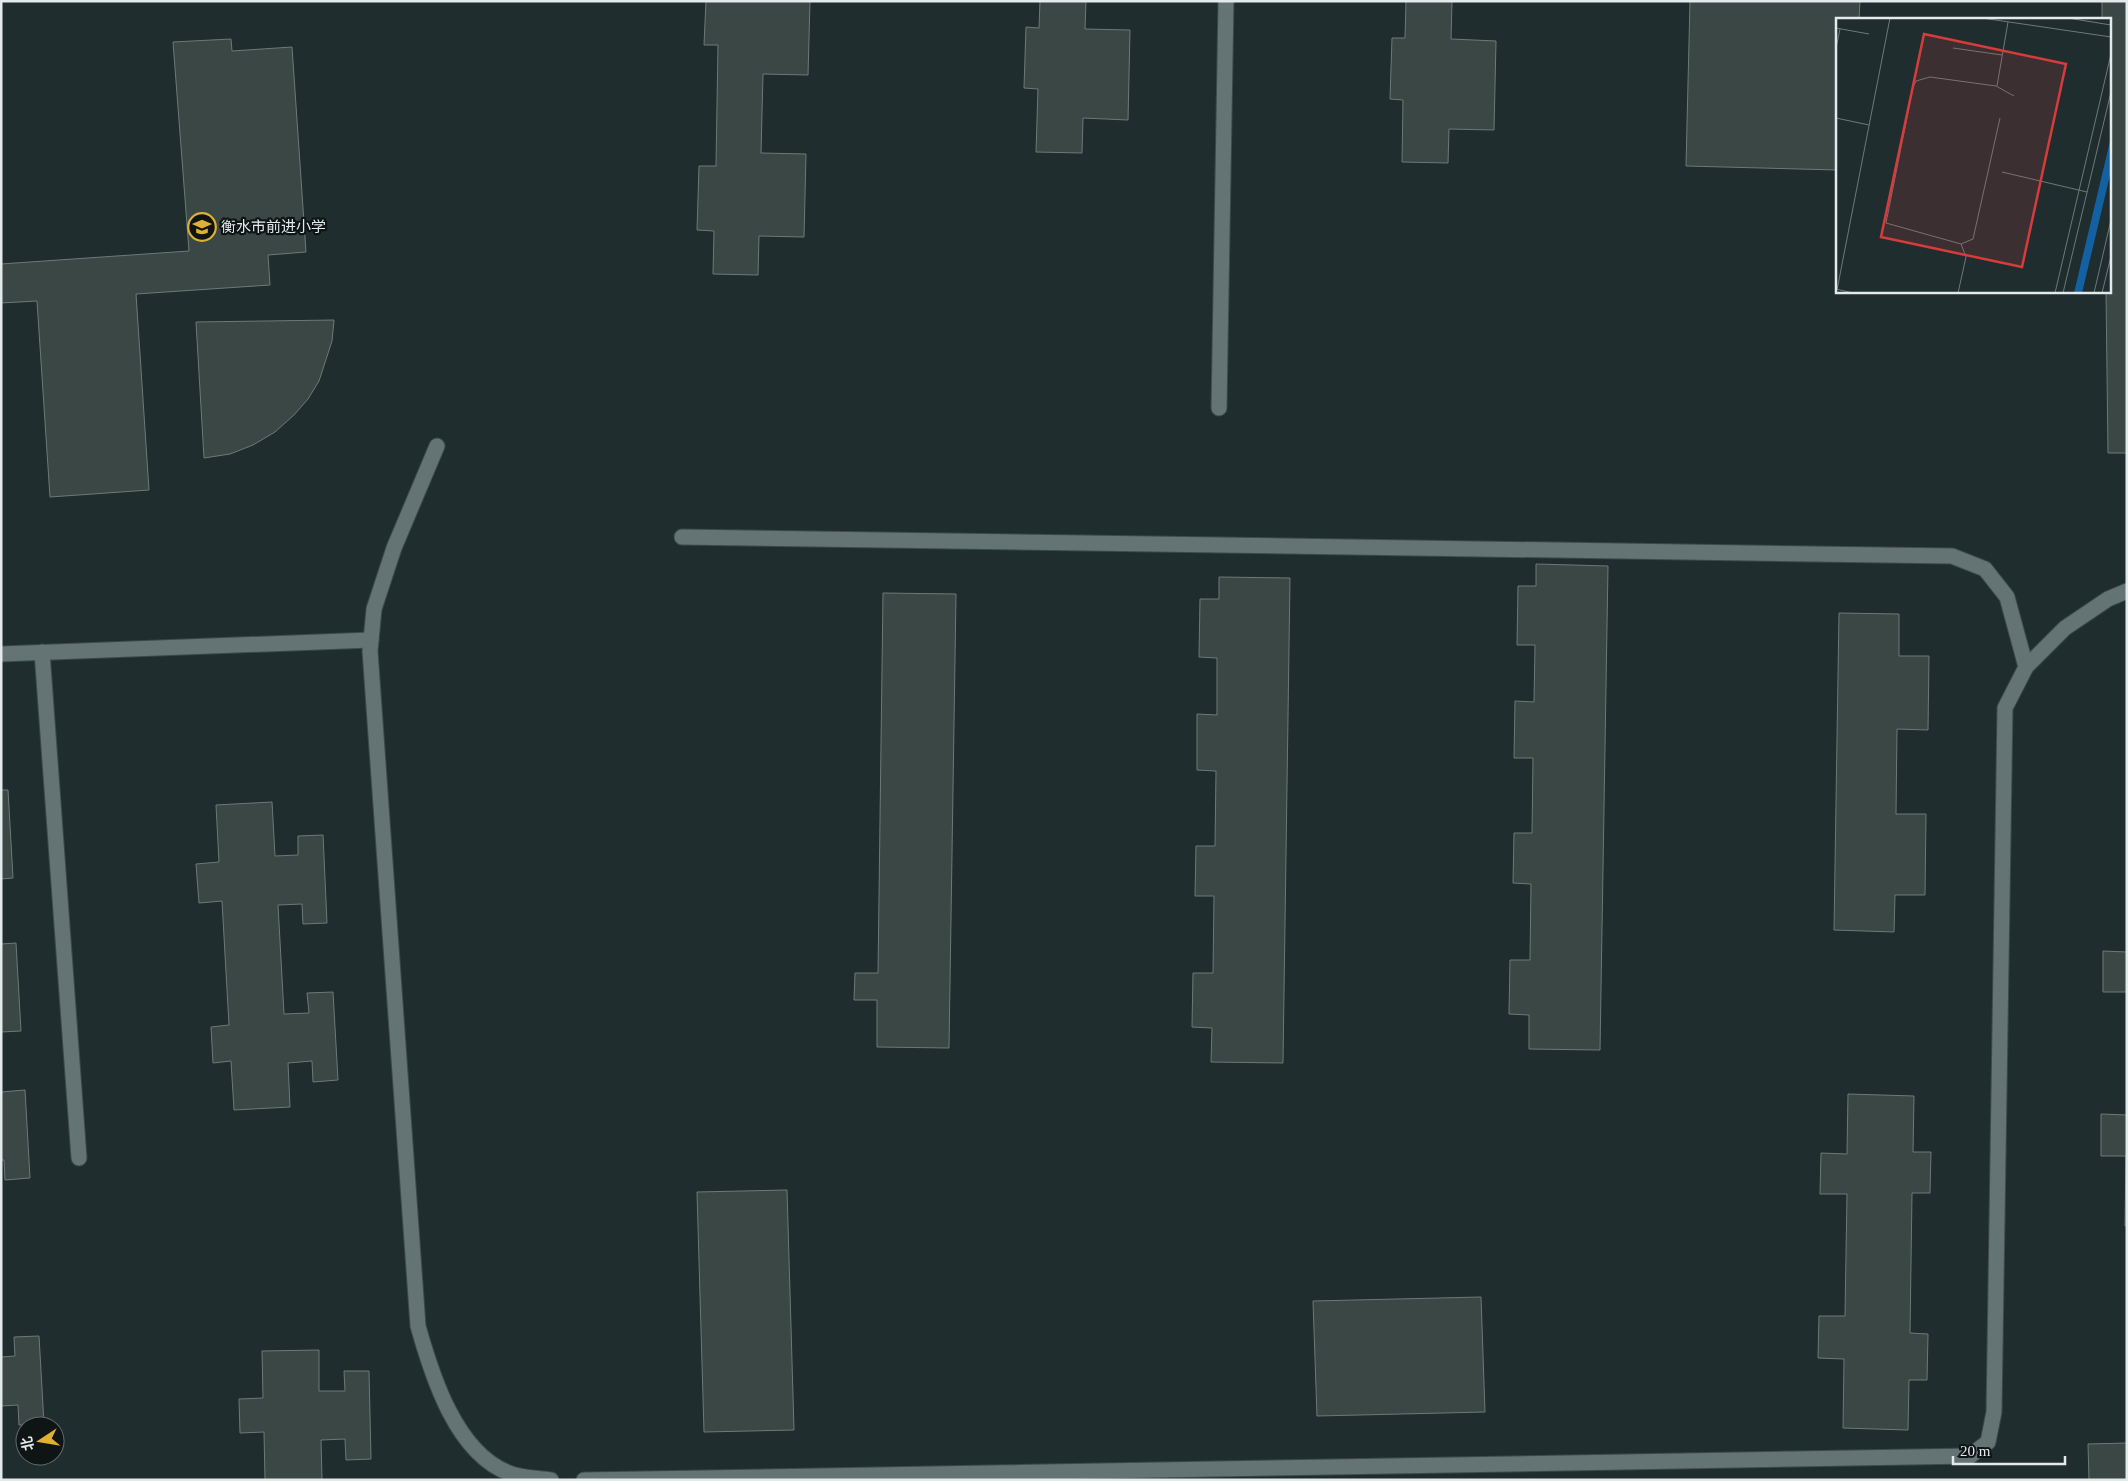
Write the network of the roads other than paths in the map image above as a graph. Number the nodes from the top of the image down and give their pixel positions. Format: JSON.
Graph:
{"nodes":[{"id":1,"x":1226,"y":1,"type":"edge"},
{"id":2,"x":1219,"y":408,"type":"dead end"},
{"id":3,"x":436,"y":446,"type":"dead end"},
{"id":4,"x":682,"y":538,"type":"dead end"},
{"id":5,"x":2127,"y":591,"type":"edge"},
{"id":6,"x":371,"y":640,"type":"junction"},
{"id":7,"x":42,"y":652,"type":"junction"},
{"id":8,"x":1,"y":654,"type":"edge"},
{"id":9,"x":2026,"y":667,"type":"junction"},
{"id":10,"x":79,"y":1158,"type":"dead end"},
{"id":11,"x":551,"y":1480,"type":"edge"},
{"id":12,"x":584,"y":1480,"type":"edge"}],
"edges":[{"from":1,"to":2,"type":"lane"},
{"from":3,"to":6,"type":"lane"},
{"from":4,"to":9,"type":"lane"},
{"from":5,"to":9,"type":"lane"},
{"from":6,"to":7,"type":"lane"},
{"from":6,"to":11,"type":"lane"},
{"from":7,"to":8,"type":"lane"},
{"from":7,"to":10,"type":"lane"},
{"from":9,"to":12,"type":"lane"}]}
